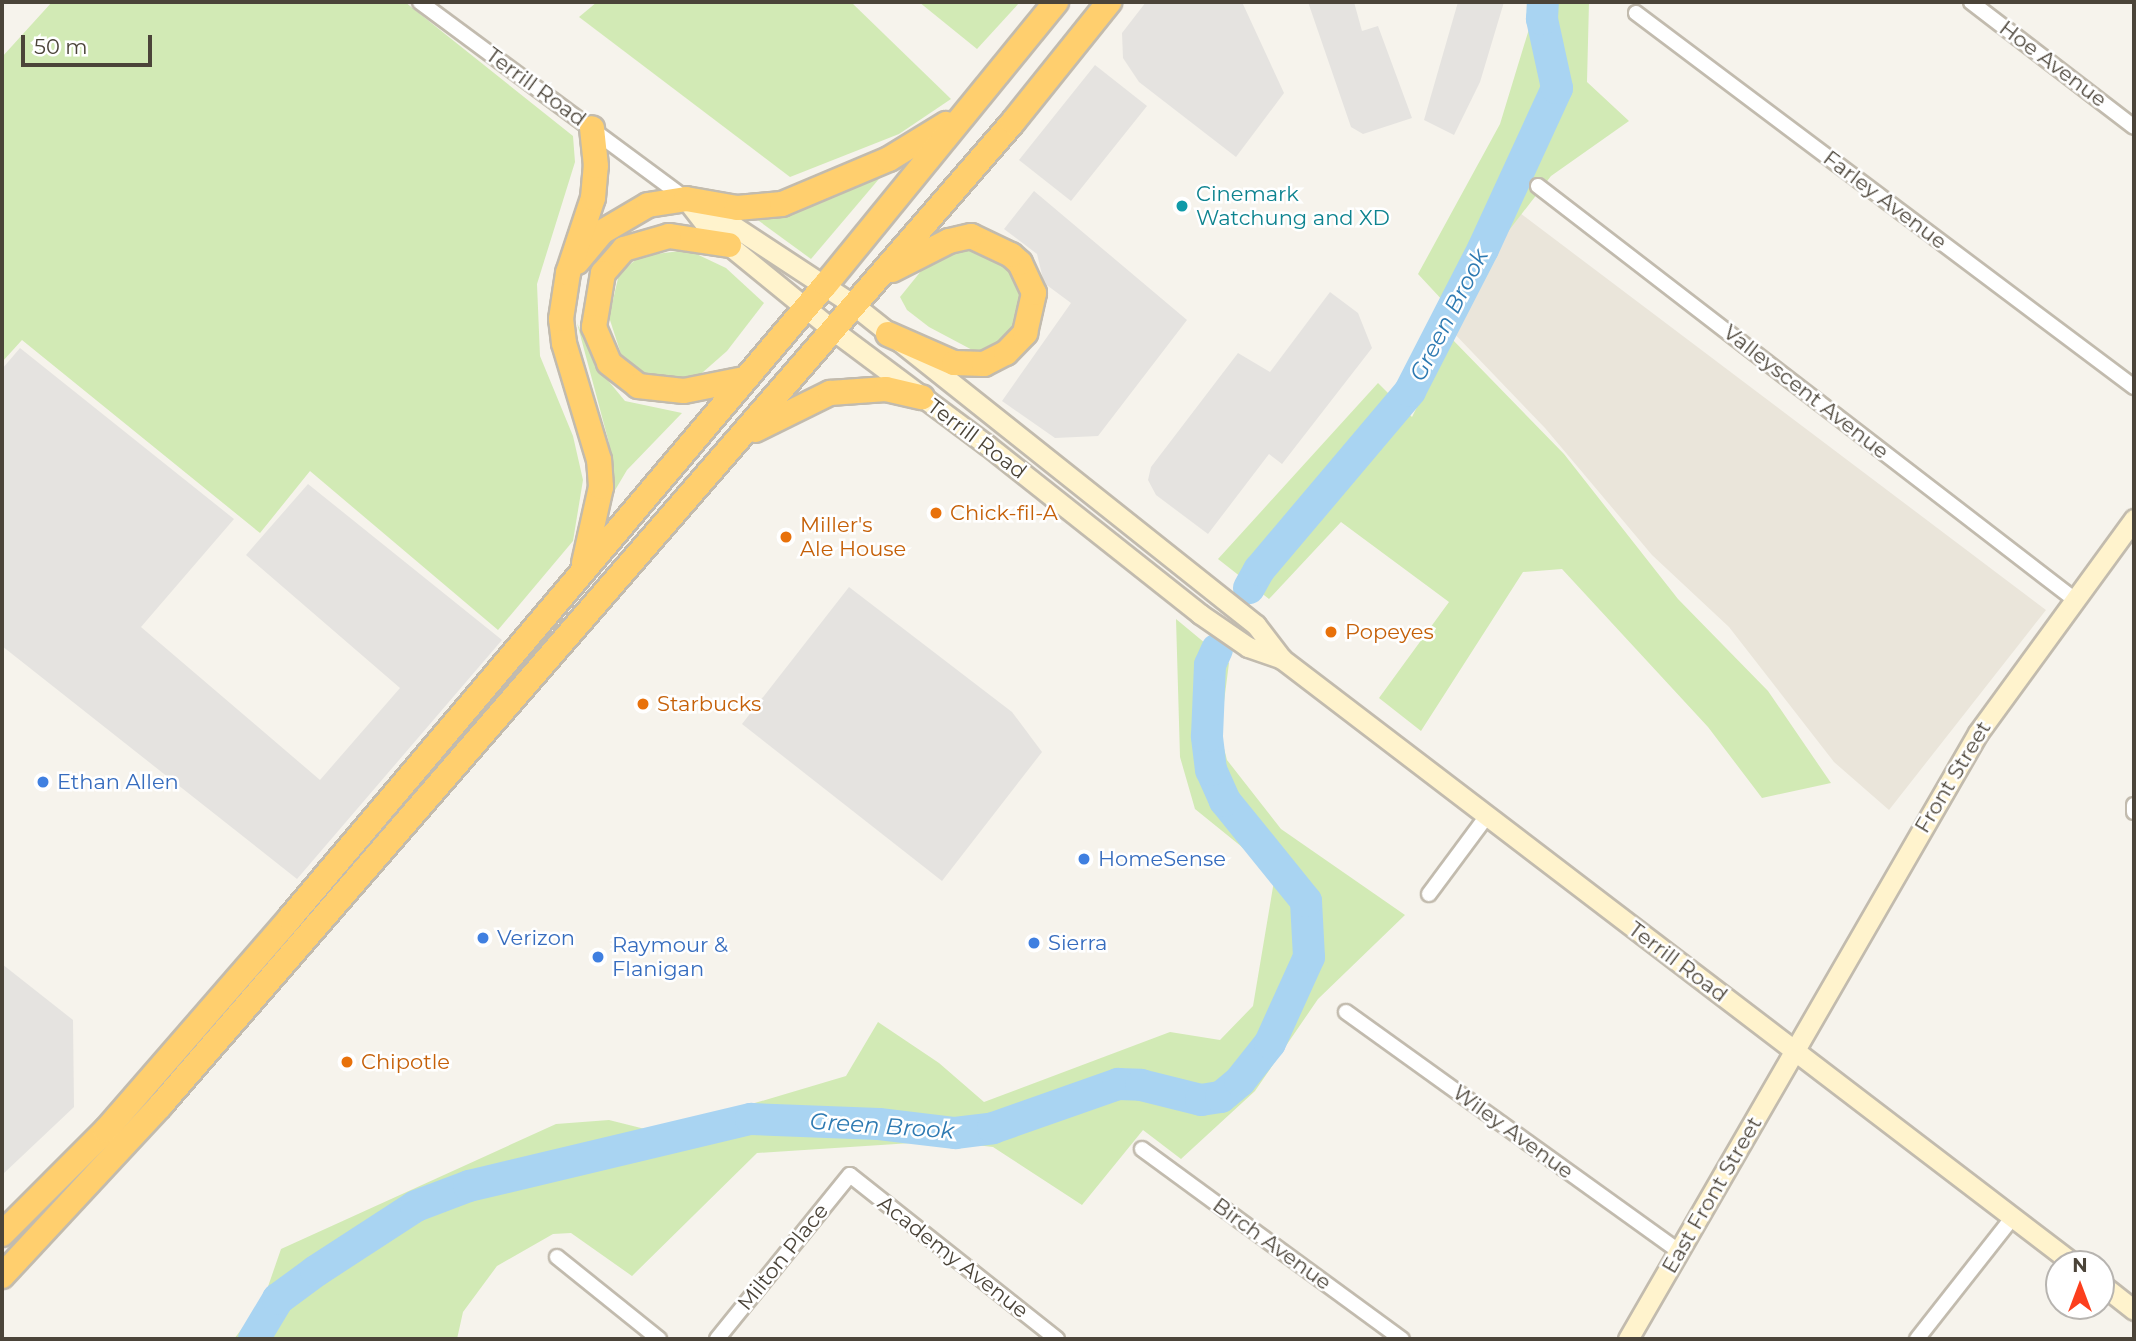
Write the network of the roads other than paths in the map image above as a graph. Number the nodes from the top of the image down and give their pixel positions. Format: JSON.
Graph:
{"nodes":[{"id":1,"x":420,"y":2,"type":"edge"},
{"id":2,"x":1056,"y":2,"type":"edge"},
{"id":3,"x":1109,"y":2,"type":"edge"},
{"id":4,"x":1971,"y":2,"type":"edge"},
{"id":5,"x":1636,"y":13,"type":"dead end"},
{"id":6,"x":969,"y":108,"type":"junction"},
{"id":7,"x":2134,"y":127,"type":"edge"},
{"id":8,"x":592,"y":128,"type":"junction"},
{"id":9,"x":1538,"y":186,"type":"dead end"},
{"id":10,"x":685,"y":198,"type":"junction"},
{"id":11,"x":729,"y":245,"type":"junction"},
{"id":12,"x":568,"y":273,"type":"junction"},
{"id":13,"x":879,"y":277,"type":"junction"},
{"id":14,"x":826,"y":284,"type":"junction"},
{"id":15,"x":855,"y":306,"type":"junction"},
{"id":16,"x":805,"y":307,"type":"junction"},
{"id":17,"x":833,"y":330,"type":"junction"},
{"id":18,"x":888,"y":334,"type":"junction"},
{"id":19,"x":744,"y":379,"type":"junction"},
{"id":20,"x":2134,"y":387,"type":"edge"},
{"id":21,"x":922,"y":397,"type":"junction"},
{"id":22,"x":739,"y":439,"type":"junction"},
{"id":23,"x":2134,"y":519,"type":"edge"},
{"id":24,"x":582,"y":571,"type":"junction"},
{"id":25,"x":2074,"y":599,"type":"junction"},
{"id":26,"x":1282,"y":659,"type":"junction"},
{"id":27,"x":2134,"y":805,"type":"edge"},
{"id":28,"x":2134,"y":812,"type":"edge"},
{"id":29,"x":1488,"y":816,"type":"junction"},
{"id":30,"x":1429,"y":894,"type":"dead end"},
{"id":31,"x":1346,"y":1012,"type":"dead end"},
{"id":32,"x":1795,"y":1050,"type":"junction"},
{"id":33,"x":1142,"y":1149,"type":"dead end"},
{"id":34,"x":850,"y":1175,"type":"joint"},
{"id":35,"x":2013,"y":1217,"type":"junction"},
{"id":36,"x":2,"y":1234,"type":"edge"},
{"id":37,"x":2056,"y":1250,"type":"edge"},
{"id":38,"x":1679,"y":1251,"type":"junction"},
{"id":39,"x":557,"y":1257,"type":"dead end"},
{"id":40,"x":2,"y":1276,"type":"edge"},
{"id":41,"x":2115,"y":1295,"type":"edge"},
{"id":42,"x":2134,"y":1310,"type":"edge"},
{"id":43,"x":659,"y":1339,"type":"edge"},
{"id":44,"x":717,"y":1339,"type":"edge"},
{"id":45,"x":1057,"y":1339,"type":"edge"},
{"id":46,"x":1402,"y":1339,"type":"edge"},
{"id":47,"x":1628,"y":1339,"type":"edge"},
{"id":48,"x":1917,"y":1339,"type":"edge"}],
"edges":[{"from":1,"to":8,"type":"street","name":"Terrill Road"},
{"from":2,"to":6,"type":"highway"},
{"from":3,"to":13,"type":"highway"},
{"from":4,"to":7,"type":"street","name":"Hoe Avenue"},
{"from":5,"to":20,"type":"street","name":"Farley Avenue"},
{"from":6,"to":10,"type":"highway"},
{"from":6,"to":14,"type":"highway"},
{"from":8,"to":10,"type":"street","name":"Terrill Road"},
{"from":8,"to":12,"type":"highway"},
{"from":9,"to":25,"type":"street","name":"Valleyscent Avenue"},
{"from":10,"to":11,"type":"street","name":"Terrill Road"},
{"from":10,"to":12,"type":"highway"},
{"from":10,"to":14,"type":"street","name":"Terrill Road"},
{"from":11,"to":16,"type":"street","name":"Terrill Road"},
{"from":11,"to":19,"type":"highway"},
{"from":12,"to":24,"type":"highway"},
{"from":13,"to":15,"type":"highway"},
{"from":13,"to":18,"type":"highway"},
{"from":14,"to":15,"type":"street","name":"Terrill Road"},
{"from":14,"to":16,"type":"highway"},
{"from":15,"to":17,"type":"highway"},
{"from":15,"to":18,"type":"street","name":"Terrill Road"},
{"from":16,"to":17,"type":"street","name":"Terrill Road"},
{"from":16,"to":19,"type":"highway"},
{"from":17,"to":21,"type":"street","name":"Terrill Road"},
{"from":17,"to":22,"type":"highway"},
{"from":18,"to":26,"type":"street","name":"Terrill Road"},
{"from":19,"to":24,"type":"highway"},
{"from":21,"to":22,"type":"highway"},
{"from":21,"to":26,"type":"street","name":"Terrill Road"},
{"from":22,"to":40,"type":"highway"},
{"from":23,"to":25,"type":"street","name":"Front Street"},
{"from":24,"to":36,"type":"highway"},
{"from":25,"to":32,"type":"street","name":"Front Street"},
{"from":26,"to":29,"type":"street","name":"Terrill Road"},
{"from":27,"to":28,"type":"street"},
{"from":29,"to":30,"type":"street"},
{"from":29,"to":32,"type":"street","name":"Terrill Road"},
{"from":31,"to":38,"type":"street","name":"Wiley Avenue"},
{"from":32,"to":35,"type":"street","name":"Terrill Road"},
{"from":32,"to":38,"type":"street","name":"East Front Street"},
{"from":33,"to":46,"type":"street","name":"Birch Avenue"},
{"from":34,"to":44,"type":"street","name":"Milton Place"},
{"from":34,"to":45,"type":"street","name":"Academy Avenue"},
{"from":35,"to":37,"type":"street","name":"Terrill Road"},
{"from":35,"to":48,"type":"street"},
{"from":38,"to":47,"type":"street","name":"East Front Street"},
{"from":39,"to":43,"type":"street"},
{"from":41,"to":42,"type":"street"}]}
